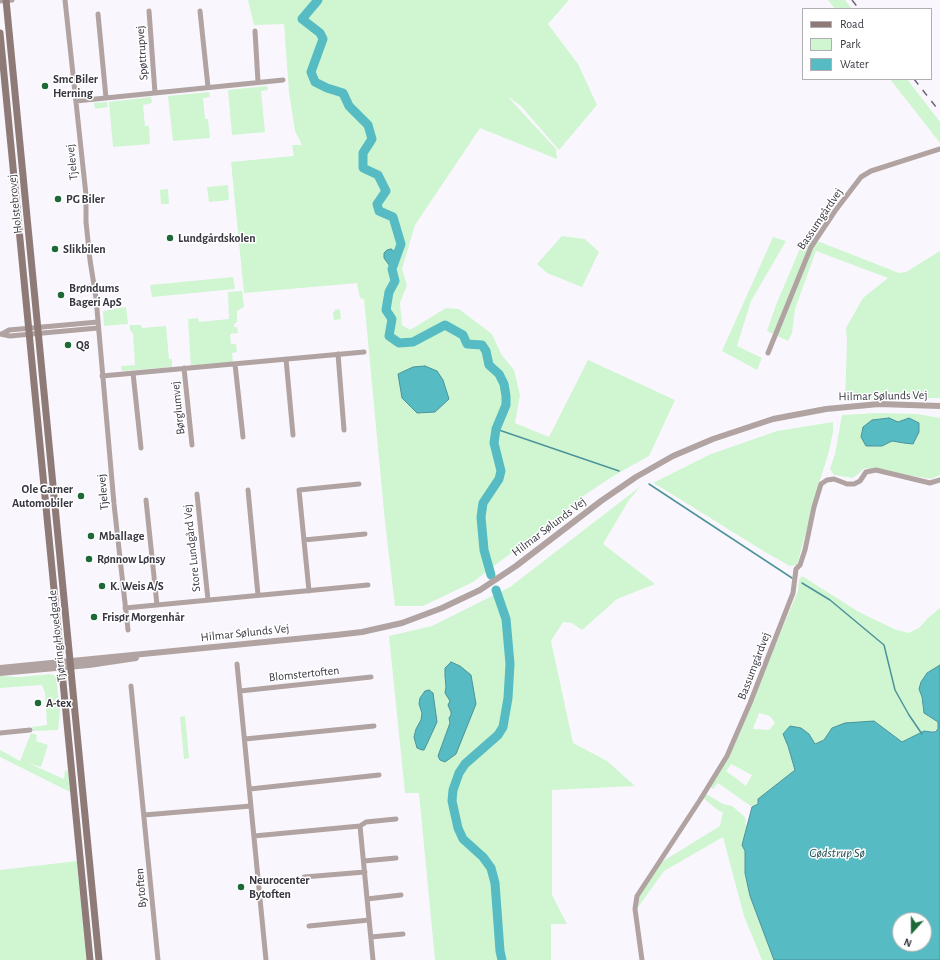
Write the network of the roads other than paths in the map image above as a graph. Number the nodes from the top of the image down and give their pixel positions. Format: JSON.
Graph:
{"nodes":[{"id":1,"x":65,"y":0,"type":"edge"},
{"id":2,"x":6,"y":1,"type":"edge"},
{"id":3,"x":149,"y":11,"type":"dead end"},
{"id":4,"x":200,"y":11,"type":"dead end"},
{"id":5,"x":98,"y":14,"type":"dead end"},
{"id":6,"x":255,"y":32,"type":"dead end"},
{"id":7,"x":0,"y":33,"type":"edge"},
{"id":8,"x":283,"y":80,"type":"dead end"},
{"id":9,"x":258,"y":82,"type":"junction"},
{"id":10,"x":208,"y":87,"type":"junction"},
{"id":11,"x":155,"y":93,"type":"junction"},
{"id":12,"x":106,"y":98,"type":"junction"},
{"id":13,"x":76,"y":102,"type":"junction"},
{"id":14,"x":940,"y":149,"type":"edge"},
{"id":15,"x":98,"y":325,"type":"junction"},
{"id":16,"x":30,"y":331,"type":"junction"},
{"id":17,"x":38,"y":331,"type":"junction"},
{"id":18,"x":0,"y":334,"type":"edge"},
{"id":19,"x":364,"y":352,"type":"dead end"},
{"id":20,"x":768,"y":353,"type":"dead end"},
{"id":21,"x":338,"y":354,"type":"junction"},
{"id":22,"x":286,"y":359,"type":"junction"},
{"id":23,"x":235,"y":364,"type":"junction"},
{"id":24,"x":184,"y":368,"type":"junction"},
{"id":25,"x":133,"y":373,"type":"junction"},
{"id":26,"x":102,"y":376,"type":"junction"},
{"id":27,"x":940,"y":406,"type":"edge"},
{"id":28,"x":344,"y":430,"type":"dead end"},
{"id":29,"x":293,"y":435,"type":"dead end"},
{"id":30,"x":243,"y":437,"type":"dead end"},
{"id":31,"x":192,"y":445,"type":"dead end"},
{"id":32,"x":141,"y":448,"type":"dead end"},
{"id":33,"x":940,"y":480,"type":"edge"},
{"id":34,"x":359,"y":484,"type":"dead end"},
{"id":35,"x":248,"y":490,"type":"dead end"},
{"id":36,"x":197,"y":494,"type":"dead end"},
{"id":37,"x":146,"y":500,"type":"dead end"},
{"id":38,"x":365,"y":534,"type":"dead end"},
{"id":39,"x":304,"y":540,"type":"junction"},
{"id":40,"x":368,"y":585,"type":"dead end"},
{"id":41,"x":309,"y":591,"type":"junction"},
{"id":42,"x":258,"y":595,"type":"junction"},
{"id":43,"x":208,"y":600,"type":"junction"},
{"id":44,"x":157,"y":605,"type":"junction"},
{"id":45,"x":125,"y":608,"type":"junction"},
{"id":46,"x":128,"y":630,"type":"dead end"},
{"id":47,"x":62,"y":664,"type":"junction"},
{"id":48,"x":71,"y":664,"type":"junction"},
{"id":49,"x":237,"y":664,"type":"dead end"},
{"id":50,"x":0,"y":668,"type":"edge"},
{"id":51,"x":0,"y":673,"type":"edge"},
{"id":52,"x":371,"y":677,"type":"dead end"},
{"id":53,"x":131,"y":686,"type":"dead end"},
{"id":54,"x":240,"y":691,"type":"junction"},
{"id":55,"x":374,"y":726,"type":"dead end"},
{"id":56,"x":30,"y":730,"type":"dead end"},
{"id":57,"x":0,"y":733,"type":"edge"},
{"id":58,"x":245,"y":739,"type":"junction"},
{"id":59,"x":379,"y":775,"type":"dead end"},
{"id":60,"x":250,"y":789,"type":"junction"},
{"id":61,"x":251,"y":806,"type":"junction"},
{"id":62,"x":144,"y":815,"type":"junction"},
{"id":63,"x":396,"y":819,"type":"dead end"},
{"id":64,"x":360,"y":826,"type":"junction"},
{"id":65,"x":254,"y":836,"type":"junction"},
{"id":66,"x":396,"y":858,"type":"dead end"},
{"id":67,"x":364,"y":861,"type":"junction"},
{"id":68,"x":365,"y":872,"type":"junction"},
{"id":69,"x":304,"y":877,"type":"dead end"},
{"id":70,"x":401,"y":896,"type":"dead end"},
{"id":71,"x":367,"y":899,"type":"junction"},
{"id":72,"x":369,"y":920,"type":"junction"},
{"id":73,"x":309,"y":926,"type":"dead end"},
{"id":74,"x":403,"y":934,"type":"dead end"},
{"id":75,"x":371,"y":936,"type":"junction"},
{"id":76,"x":90,"y":960,"type":"edge"},
{"id":77,"x":99,"y":960,"type":"edge"},
{"id":78,"x":158,"y":960,"type":"edge"},
{"id":79,"x":266,"y":960,"type":"edge"},
{"id":80,"x":373,"y":960,"type":"edge"},
{"id":81,"x":642,"y":960,"type":"edge"}],
"edges":[{"from":1,"to":13,"type":"street","name":"Tjelevej"},
{"from":2,"to":17,"type":"main road","name":"Holstebrovej"},
{"from":3,"to":11,"type":"street","name":"Spøttrupvej"},
{"from":4,"to":10,"type":"street"},
{"from":5,"to":12,"type":"street"},
{"from":6,"to":9,"type":"street"},
{"from":7,"to":16,"type":"main road","name":"Holstebrovej"},
{"from":8,"to":9,"type":"street","name":"Spøttrupvej"},
{"from":9,"to":10,"type":"street","name":"Spøttrupvej"},
{"from":10,"to":11,"type":"street","name":"Spøttrupvej"},
{"from":11,"to":12,"type":"street","name":"Spøttrupvej"},
{"from":12,"to":13,"type":"street","name":"Spøttrupvej"},
{"from":13,"to":15,"type":"street","name":"Tjelevej"},
{"from":14,"to":20,"type":"street","name":"Bassumgårdvej"},
{"from":15,"to":17,"type":"street"},
{"from":15,"to":26,"type":"street","name":"Tjelevej"},
{"from":16,"to":17,"type":"street"},
{"from":16,"to":18,"type":"street"},
{"from":16,"to":47,"type":"main road","name":"Tjørring Hovedgade"},
{"from":17,"to":48,"type":"main road","name":"Tjørring Hovedgade"},
{"from":19,"to":21,"type":"street","name":"Børglumvej"},
{"from":21,"to":22,"type":"street","name":"Børglumvej"},
{"from":21,"to":28,"type":"street"},
{"from":22,"to":23,"type":"street","name":"Børglumvej"},
{"from":22,"to":29,"type":"street"},
{"from":23,"to":24,"type":"street","name":"Børglumvej"},
{"from":23,"to":30,"type":"street"},
{"from":24,"to":25,"type":"street","name":"Børglumvej"},
{"from":24,"to":31,"type":"street","name":"Børglumvej"},
{"from":25,"to":26,"type":"street","name":"Børglumvej"},
{"from":25,"to":32,"type":"street"},
{"from":26,"to":45,"type":"street","name":"Tjelevej"},
{"from":27,"to":48,"type":"street","name":"Hilmar Sølunds Vej"},
{"from":33,"to":81,"type":"street","name":"Bassumgårdvej"},
{"from":34,"to":39,"type":"street"},
{"from":35,"to":42,"type":"street"},
{"from":36,"to":43,"type":"street","name":"Store Lundgård Vej"},
{"from":37,"to":44,"type":"street"},
{"from":38,"to":39,"type":"street"},
{"from":39,"to":41,"type":"street"},
{"from":40,"to":41,"type":"street","name":"Store Lundgård Vej"},
{"from":41,"to":42,"type":"street","name":"Store Lundgård Vej"},
{"from":42,"to":43,"type":"street","name":"Store Lundgård Vej"},
{"from":43,"to":44,"type":"street","name":"Store Lundgård Vej"},
{"from":44,"to":45,"type":"street","name":"Store Lundgård Vej"},
{"from":45,"to":46,"type":"street","name":"Tjelevej"},
{"from":47,"to":48,"type":"street","name":"Hilmar Sølunds Vej"},
{"from":47,"to":50,"type":"street"},
{"from":47,"to":51,"type":"street"},
{"from":47,"to":76,"type":"main road","name":"Tjørring Hovedgade"},
{"from":48,"to":77,"type":"main road","name":"Tjørring Hovedgade"},
{"from":49,"to":54,"type":"street"},
{"from":52,"to":54,"type":"street","name":"Blomstertoften"},
{"from":53,"to":62,"type":"street","name":"Bytoften"},
{"from":54,"to":58,"type":"street"},
{"from":55,"to":58,"type":"street"},
{"from":56,"to":57,"type":"street"},
{"from":58,"to":60,"type":"street"},
{"from":59,"to":60,"type":"street"},
{"from":60,"to":61,"type":"street"},
{"from":61,"to":62,"type":"street"},
{"from":61,"to":65,"type":"street"},
{"from":62,"to":78,"type":"street","name":"Bytoften"},
{"from":63,"to":64,"type":"street"},
{"from":64,"to":65,"type":"street"},
{"from":64,"to":67,"type":"street"},
{"from":65,"to":79,"type":"street"},
{"from":66,"to":67,"type":"street"},
{"from":67,"to":68,"type":"street"},
{"from":68,"to":69,"type":"street"},
{"from":68,"to":71,"type":"street"},
{"from":70,"to":71,"type":"street"},
{"from":71,"to":72,"type":"street"},
{"from":72,"to":73,"type":"street"},
{"from":72,"to":75,"type":"street"},
{"from":74,"to":75,"type":"street"},
{"from":75,"to":80,"type":"street"}]}
